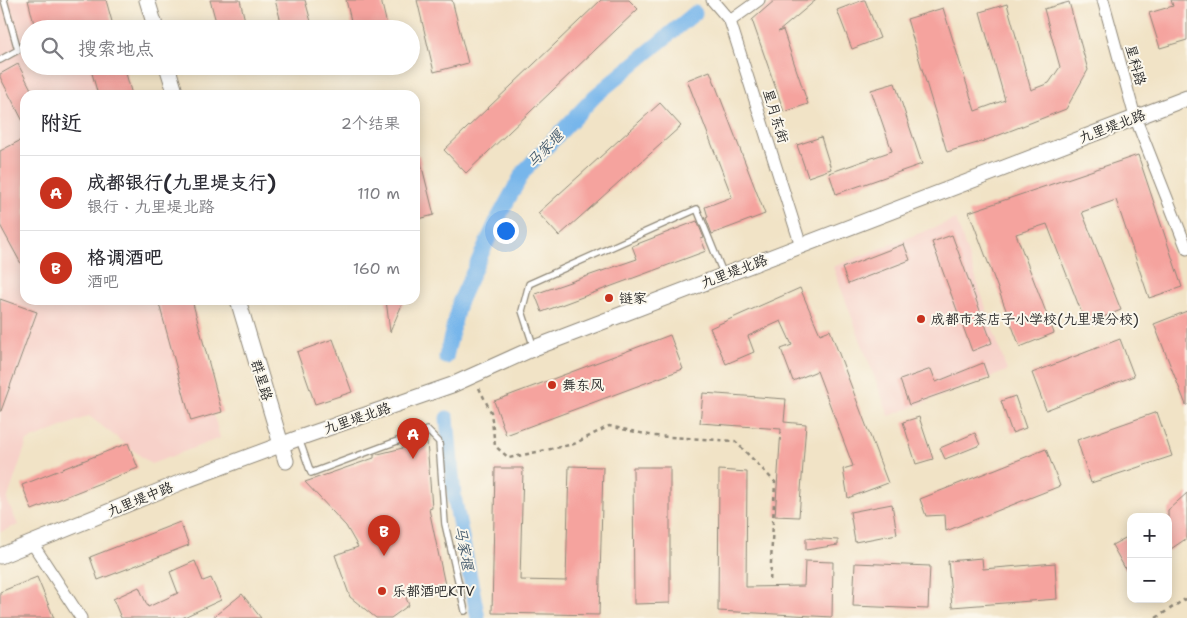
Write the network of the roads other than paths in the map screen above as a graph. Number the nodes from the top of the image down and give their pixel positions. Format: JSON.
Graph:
{"nodes":[{"id":1,"x":4,"y":0,"type":"edge"},
{"id":2,"x":147,"y":0,"type":"edge"},
{"id":3,"x":712,"y":0,"type":"edge"},
{"id":4,"x":759,"y":0,"type":"edge"},
{"id":5,"x":1103,"y":0,"type":"edge"},
{"id":6,"x":153,"y":20,"type":"edge"},
{"id":7,"x":730,"y":21,"type":"junction"},
{"id":8,"x":0,"y":60,"type":"edge"},
{"id":9,"x":170,"y":75,"type":"edge"},
{"id":10,"x":174,"y":90,"type":"edge"},
{"id":11,"x":1187,"y":98,"type":"edge"},
{"id":12,"x":1135,"y":117,"type":"junction"},
{"id":13,"x":801,"y":246,"type":"junction"},
{"id":14,"x":1187,"y":250,"type":"edge"},
{"id":15,"x":724,"y":275,"type":"junction"},
{"id":16,"x":239,"y":305,"type":"edge"},
{"id":17,"x":534,"y":348,"type":"junction"},
{"id":18,"x":299,"y":438,"type":"junction"},
{"id":19,"x":281,"y":445,"type":"junction"},
{"id":20,"x":286,"y":461,"type":"dead end"},
{"id":21,"x":32,"y":543,"type":"junction"},
{"id":22,"x":0,"y":556,"type":"edge"},
{"id":23,"x":464,"y":611,"type":"dead end"},
{"id":24,"x":81,"y":618,"type":"edge"}],
"edges":[{"from":1,"to":8,"type":"lane"},
{"from":2,"to":6,"type":"street"},
{"from":3,"to":7,"type":"street","name":"星月东街"},
{"from":4,"to":7,"type":"street"},
{"from":5,"to":12,"type":"street","name":"星科路"},
{"from":7,"to":13,"type":"street","name":"星月东街"},
{"from":9,"to":10,"type":"street"},
{"from":11,"to":12,"type":"street","name":"九里堤北路"},
{"from":12,"to":13,"type":"street","name":"九里堤北路"},
{"from":12,"to":14,"type":"street","name":"星科路"},
{"from":13,"to":15,"type":"street","name":"九里堤北路"},
{"from":15,"to":17,"type":"street","name":"九里堤北路"},
{"from":15,"to":17,"type":"lane"},
{"from":16,"to":19,"type":"street","name":"群星路"},
{"from":17,"to":18,"type":"street","name":"九里堤北路"},
{"from":18,"to":19,"type":"street","name":"九里堤北路"},
{"from":18,"to":23,"type":"lane"},
{"from":19,"to":20,"type":"street","name":"群星路"},
{"from":19,"to":21,"type":"street","name":"九里堤中路"},
{"from":21,"to":22,"type":"street","name":"九里堤中路"},
{"from":21,"to":24,"type":"street"}]}
